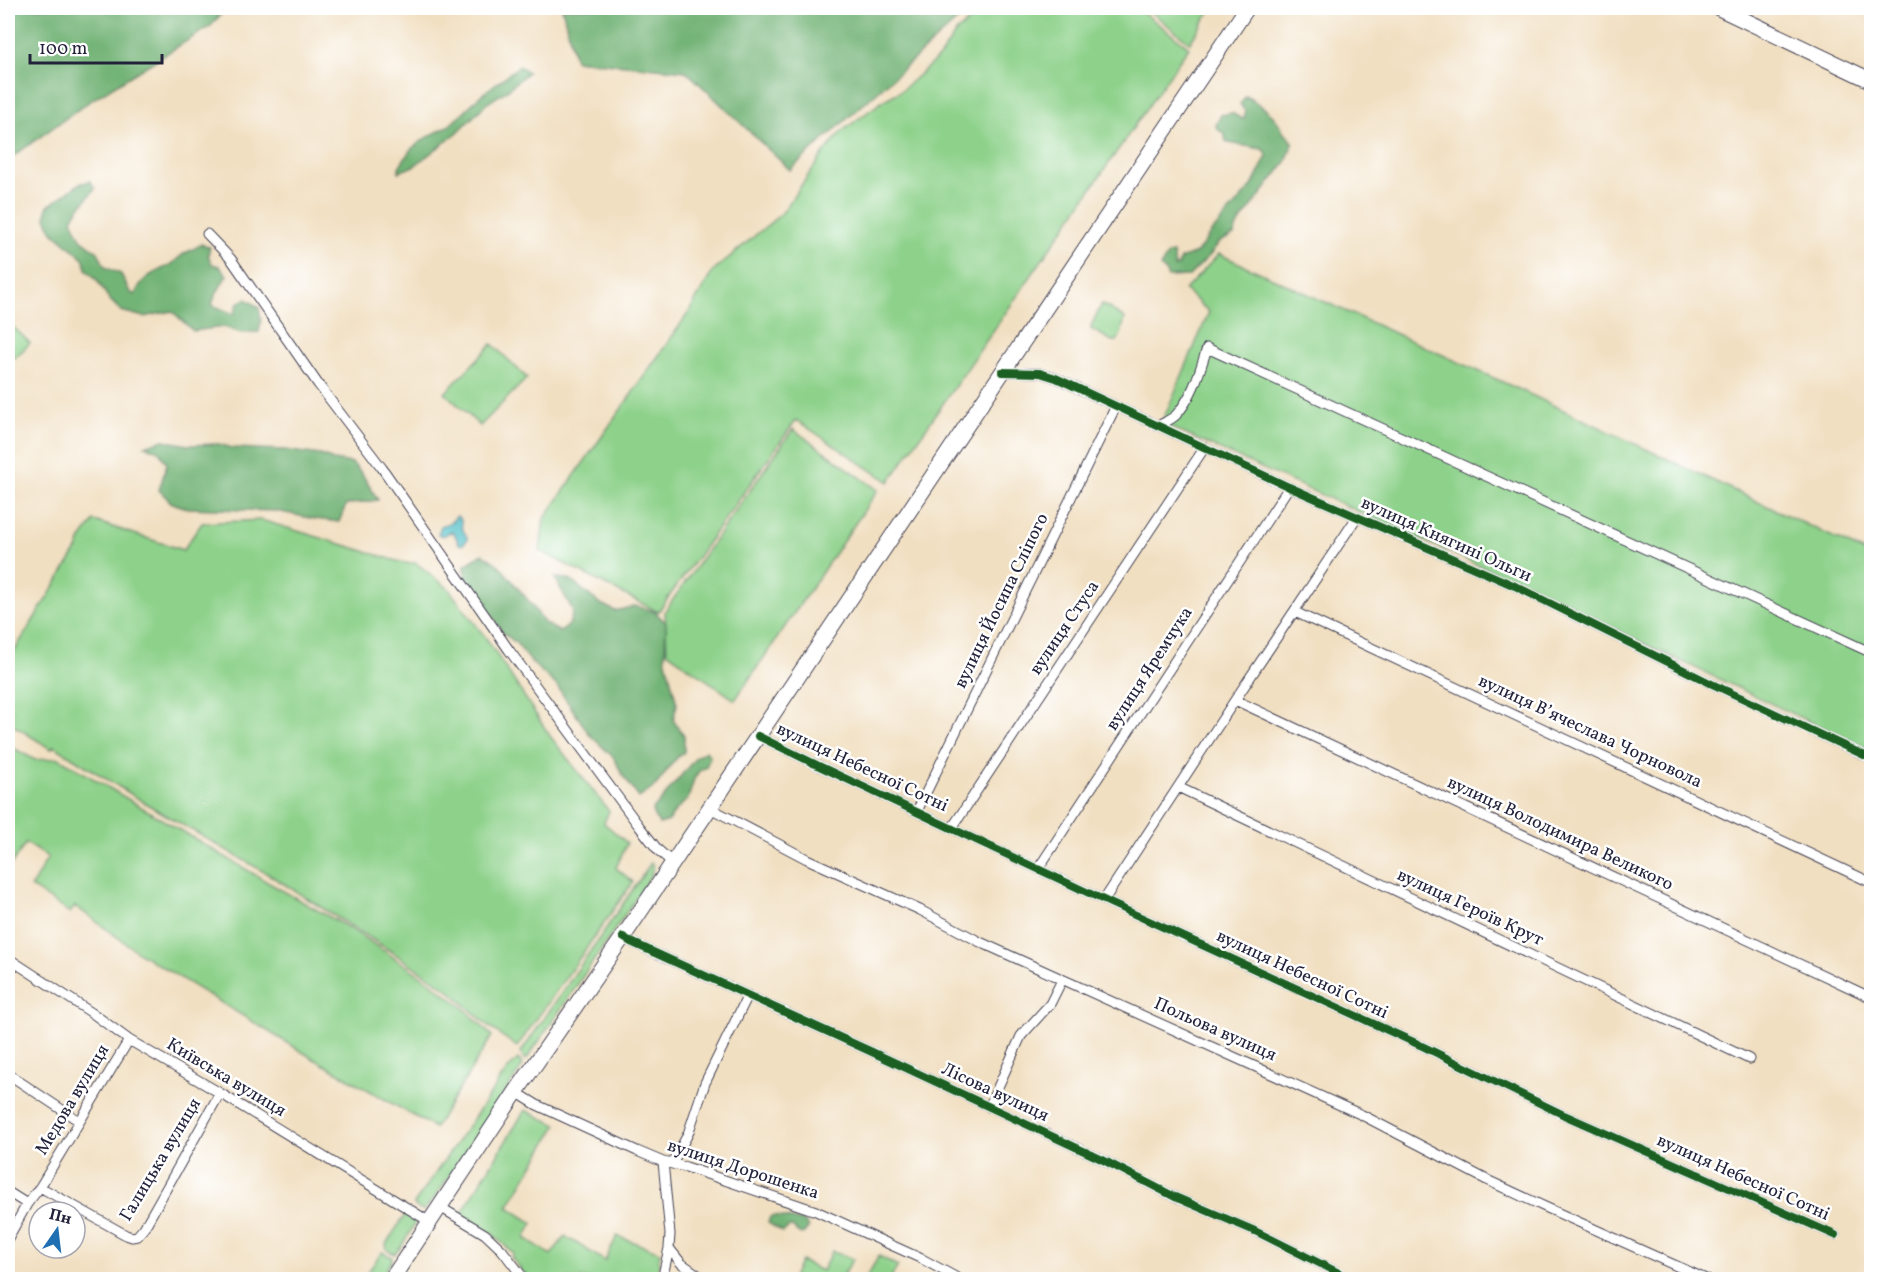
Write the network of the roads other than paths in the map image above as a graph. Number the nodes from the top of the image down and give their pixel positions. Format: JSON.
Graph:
{"nodes":[{"id":1,"x":1247,"y":8,"type":"edge"},
{"id":2,"x":1719,"y":8,"type":"edge"},
{"id":3,"x":1872,"y":81,"type":"edge"},
{"id":4,"x":207,"y":234,"type":"dead end"},
{"id":5,"x":1002,"y":372,"type":"junction"},
{"id":6,"x":1116,"y":406,"type":"junction"},
{"id":7,"x":1160,"y":426,"type":"junction"},
{"id":8,"x":1205,"y":447,"type":"junction"},
{"id":9,"x":1289,"y":487,"type":"junction"},
{"id":10,"x":1357,"y":517,"type":"junction"},
{"id":11,"x":1295,"y":612,"type":"junction"},
{"id":12,"x":1872,"y":653,"type":"edge"},
{"id":13,"x":1234,"y":700,"type":"junction"},
{"id":14,"x":758,"y":736,"type":"junction"},
{"id":15,"x":1872,"y":759,"type":"edge"},
{"id":16,"x":1178,"y":787,"type":"junction"},
{"id":17,"x":710,"y":808,"type":"junction"},
{"id":18,"x":917,"y":811,"type":"junction"},
{"id":19,"x":952,"y":828,"type":"junction"},
{"id":20,"x":673,"y":863,"type":"junction"},
{"id":21,"x":1038,"y":869,"type":"junction"},
{"id":22,"x":1872,"y":883,"type":"edge"},
{"id":23,"x":1104,"y":900,"type":"junction"},
{"id":24,"x":623,"y":937,"type":"junction"},
{"id":25,"x":8,"y":958,"type":"edge"},
{"id":26,"x":1062,"y":980,"type":"junction"},
{"id":27,"x":748,"y":995,"type":"junction"},
{"id":28,"x":1872,"y":998,"type":"edge"},
{"id":29,"x":129,"y":1040,"type":"junction"},
{"id":30,"x":1749,"y":1059,"type":"dead end"},
{"id":31,"x":8,"y":1074,"type":"edge"},
{"id":32,"x":516,"y":1092,"type":"junction"},
{"id":33,"x":220,"y":1093,"type":"junction"},
{"id":34,"x":990,"y":1107,"type":"junction"},
{"id":35,"x":79,"y":1121,"type":"junction"},
{"id":36,"x":668,"y":1163,"type":"junction"},
{"id":37,"x":40,"y":1187,"type":"junction"},
{"id":38,"x":8,"y":1192,"type":"edge"},
{"id":39,"x":30,"y":1200,"type":"edge"},
{"id":40,"x":27,"y":1204,"type":"joint"},
{"id":41,"x":436,"y":1213,"type":"junction"},
{"id":42,"x":1835,"y":1235,"type":"dead end"},
{"id":43,"x":8,"y":1238,"type":"edge"},
{"id":44,"x":669,"y":1248,"type":"junction"},
{"id":45,"x":391,"y":1280,"type":"edge"},
{"id":46,"x":525,"y":1280,"type":"edge"},
{"id":47,"x":662,"y":1280,"type":"edge"},
{"id":48,"x":705,"y":1280,"type":"edge"},
{"id":49,"x":961,"y":1280,"type":"edge"},
{"id":50,"x":1353,"y":1280,"type":"edge"},
{"id":51,"x":1708,"y":1280,"type":"edge"}],
"edges":[{"from":1,"to":5,"type":"main road"},
{"from":2,"to":3,"type":"main road"},
{"from":4,"to":20,"type":"street"},
{"from":5,"to":6,"type":"street","name":"вулиця Княгині Ольги"},
{"from":5,"to":14,"type":"main road"},
{"from":6,"to":7,"type":"street","name":"вулиця Княгині Ольги"},
{"from":6,"to":18,"type":"street","name":"вулиця Йосипа Сліпого"},
{"from":7,"to":8,"type":"street","name":"вулиця Княгині Ольги"},
{"from":7,"to":12,"type":"street"},
{"from":8,"to":9,"type":"street","name":"вулиця Княгині Ольги"},
{"from":8,"to":19,"type":"street","name":"вулиця Стуса"},
{"from":9,"to":10,"type":"street","name":"вулиця Княгині Ольги"},
{"from":9,"to":21,"type":"street","name":"вулиця Яремчука"},
{"from":10,"to":11,"type":"street"},
{"from":10,"to":15,"type":"street","name":"вулиця Княгині Ольги"},
{"from":11,"to":13,"type":"street"},
{"from":11,"to":22,"type":"street","name":"вулиця Вʼячеслава Чорновола"},
{"from":13,"to":16,"type":"street"},
{"from":13,"to":28,"type":"street","name":"вулиця Володимира Великого"},
{"from":14,"to":17,"type":"main road"},
{"from":14,"to":18,"type":"street","name":"вулиця Небесної Сотні"},
{"from":16,"to":23,"type":"street"},
{"from":16,"to":30,"type":"street","name":"вулиця Героїв Крут"},
{"from":17,"to":20,"type":"main road"},
{"from":17,"to":26,"type":"street","name":"Польова вулиця"},
{"from":18,"to":19,"type":"street","name":"вулиця Небесної Сотні"},
{"from":19,"to":21,"type":"street","name":"вулиця Небесної Сотні"},
{"from":20,"to":24,"type":"main road"},
{"from":21,"to":23,"type":"street","name":"вулиця Небесної Сотні"},
{"from":23,"to":42,"type":"street","name":"вулиця Небесної Сотні"},
{"from":24,"to":27,"type":"street","name":"Лісова вулиця"},
{"from":24,"to":32,"type":"main road"},
{"from":25,"to":29,"type":"street","name":"Київська вулиця"},
{"from":26,"to":34,"type":"street"},
{"from":26,"to":51,"type":"street","name":"Польова вулиця"},
{"from":27,"to":34,"type":"street","name":"Лісова вулиця"},
{"from":27,"to":36,"type":"street"},
{"from":29,"to":33,"type":"street","name":"Київська вулиця"},
{"from":29,"to":35,"type":"street","name":"Медова вулиця"},
{"from":31,"to":35,"type":"street"},
{"from":32,"to":36,"type":"street","name":"вулиця Дорошенка"},
{"from":32,"to":41,"type":"main road"},
{"from":33,"to":37,"type":"street","name":"Галицька вулиця"},
{"from":33,"to":41,"type":"street","name":"Київська вулиця"},
{"from":34,"to":50,"type":"street","name":"Лісова вулиця"},
{"from":35,"to":37,"type":"street","name":"Медова вулиця"},
{"from":36,"to":44,"type":"street"},
{"from":36,"to":49,"type":"street","name":"вулиця Дорошенка"},
{"from":37,"to":39,"type":"street","name":"Медова вулиця"},
{"from":38,"to":40,"type":"street"},
{"from":40,"to":43,"type":"street","name":"Медова вулиця"},
{"from":41,"to":45,"type":"main road"},
{"from":41,"to":46,"type":"street","name":"Київська вулиця"},
{"from":44,"to":47,"type":"street"},
{"from":44,"to":48,"type":"street"}]}
